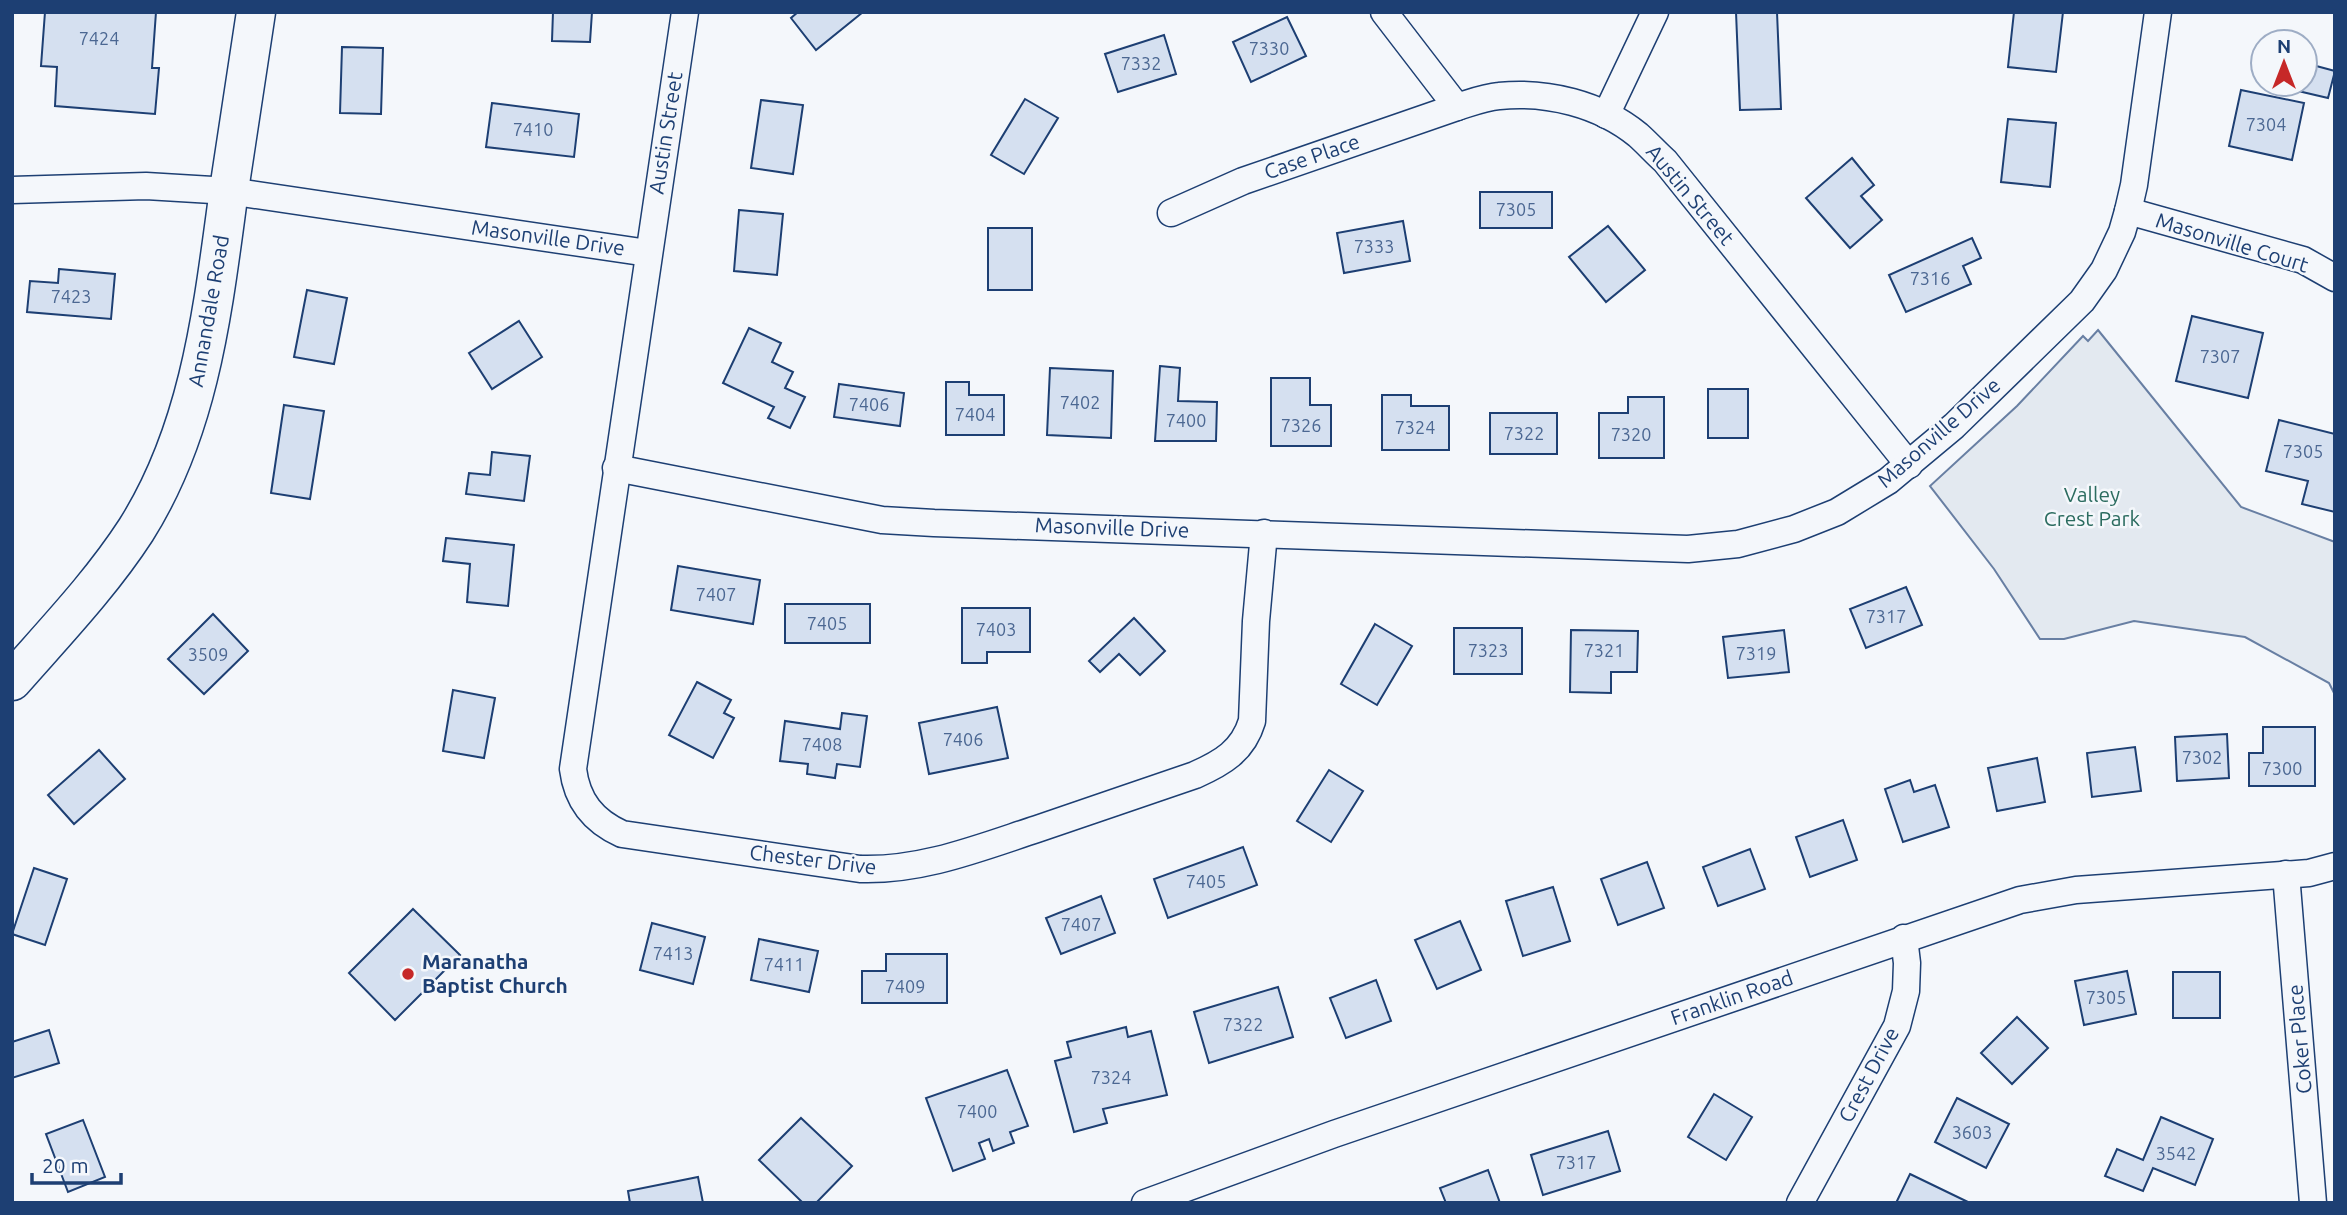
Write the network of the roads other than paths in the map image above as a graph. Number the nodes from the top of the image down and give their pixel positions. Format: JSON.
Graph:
{"nodes":[{"id":1,"x":256,"y":12,"type":"edge"},
{"id":2,"x":685,"y":12,"type":"edge"},
{"id":3,"x":1384,"y":12,"type":"edge"},
{"id":4,"x":1655,"y":12,"type":"edge"},
{"id":5,"x":2158,"y":12,"type":"edge"},
{"id":6,"x":1457,"y":107,"type":"junction"},
{"id":7,"x":1606,"y":115,"type":"junction"},
{"id":8,"x":12,"y":191,"type":"edge"},
{"id":9,"x":229,"y":191,"type":"junction"},
{"id":10,"x":2128,"y":211,"type":"junction"},
{"id":11,"x":1171,"y":213,"type":"dead end"},
{"id":12,"x":648,"y":253,"type":"junction"},
{"id":13,"x":2335,"y":278,"type":"edge"},
{"id":14,"x":1909,"y":465,"type":"junction"},
{"id":15,"x":616,"y":468,"type":"junction"},
{"id":16,"x":1264,"y":533,"type":"junction"},
{"id":17,"x":12,"y":681,"type":"edge"},
{"id":18,"x":2335,"y":866,"type":"edge"},
{"id":19,"x":2286,"y":874,"type":"junction"},
{"id":20,"x":1904,"y":938,"type":"junction"},
{"id":21,"x":1145,"y":1203,"type":"edge"},
{"id":22,"x":1800,"y":1203,"type":"edge"},
{"id":23,"x":2313,"y":1203,"type":"edge"}],
"edges":[{"from":1,"to":9,"type":"main road","name":"Annandale Road"},
{"from":2,"to":12,"type":"street","name":"Austin Street"},
{"from":3,"to":6,"type":"street"},
{"from":4,"to":7,"type":"street"},
{"from":5,"to":10,"type":"street","name":"Masonville Drive"},
{"from":6,"to":7,"type":"street","name":"Austin Street"},
{"from":6,"to":11,"type":"street","name":"Case Place"},
{"from":7,"to":14,"type":"street","name":"Austin Street"},
{"from":8,"to":9,"type":"street","name":"Masonville Drive"},
{"from":9,"to":12,"type":"street","name":"Masonville Drive"},
{"from":9,"to":17,"type":"main road","name":"Annandale Road"},
{"from":10,"to":13,"type":"street","name":"Masonville Court"},
{"from":10,"to":14,"type":"street","name":"Masonville Drive"},
{"from":12,"to":15,"type":"street","name":"Masonville Drive"},
{"from":14,"to":16,"type":"street","name":"Masonville Drive"},
{"from":15,"to":16,"type":"street","name":"Masonville Drive"},
{"from":15,"to":16,"type":"street","name":"Chester Drive"},
{"from":18,"to":19,"type":"street","name":"Franklin Road"},
{"from":19,"to":20,"type":"street","name":"Franklin Road"},
{"from":19,"to":23,"type":"street","name":"Coker Place"},
{"from":20,"to":21,"type":"street","name":"Franklin Road"},
{"from":20,"to":22,"type":"street","name":"Crest Drive"}]}
